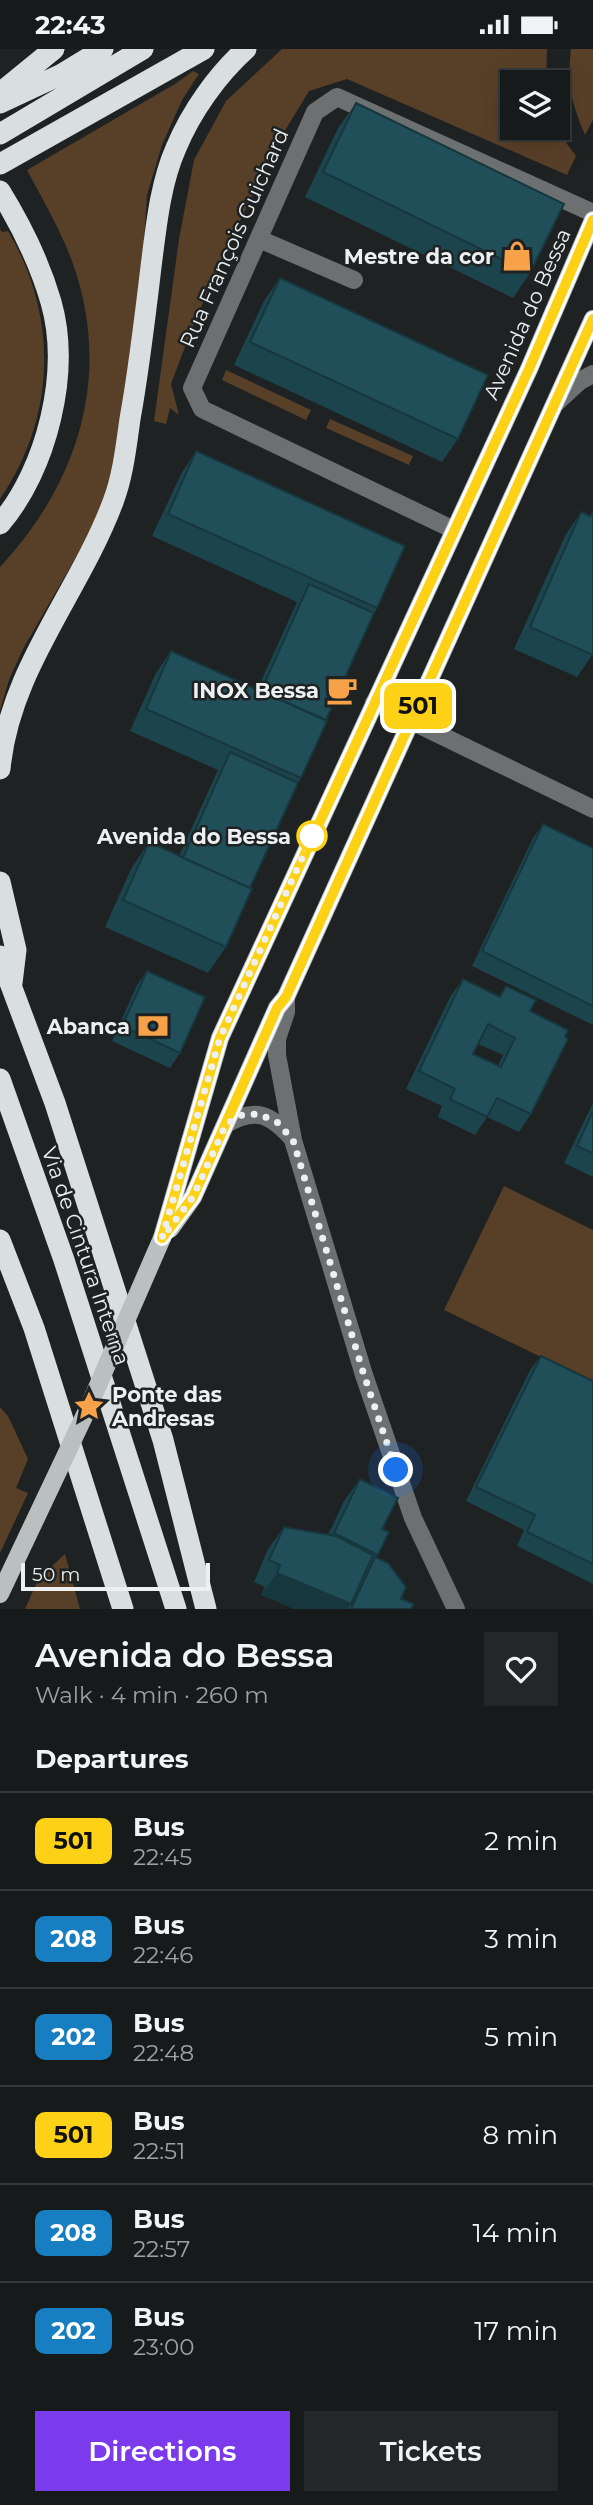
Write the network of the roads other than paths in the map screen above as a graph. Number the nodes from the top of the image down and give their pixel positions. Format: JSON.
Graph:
{"nodes":[{"id":1,"x":103,"y":49,"type":"edge"},
{"id":2,"x":142,"y":49,"type":"edge"},
{"id":3,"x":204,"y":49,"type":"edge"},
{"id":4,"x":246,"y":49,"type":"edge"},
{"id":5,"x":50,"y":51,"type":"edge"},
{"id":6,"x":0,"y":74,"type":"edge"},
{"id":7,"x":0,"y":93,"type":"edge"},
{"id":8,"x":0,"y":103,"type":"edge"},
{"id":9,"x":0,"y":134,"type":"edge"},
{"id":10,"x":0,"y":164,"type":"edge"},
{"id":11,"x":0,"y":191,"type":"edge"},
{"id":12,"x":593,"y":213,"type":"edge"},
{"id":13,"x":593,"y":220,"type":"edge"},
{"id":14,"x":259,"y":239,"type":"junction"},
{"id":15,"x":354,"y":280,"type":"dead end"},
{"id":16,"x":593,"y":319,"type":"edge"},
{"id":17,"x":593,"y":374,"type":"edge"},
{"id":18,"x":555,"y":404,"type":"junction"},
{"id":19,"x":0,"y":524,"type":"edge"},
{"id":20,"x":454,"y":530,"type":"junction"},
{"id":21,"x":374,"y":703,"type":"junction"},
{"id":22,"x":411,"y":721,"type":"junction"},
{"id":23,"x":0,"y":769,"type":"edge"},
{"id":24,"x":593,"y":809,"type":"edge"},
{"id":25,"x":0,"y":882,"type":"edge"},
{"id":26,"x":0,"y":956,"type":"edge"},
{"id":27,"x":12,"y":985,"type":"junction"},
{"id":28,"x":286,"y":997,"type":"junction"},
{"id":29,"x":0,"y":1079,"type":"edge"},
{"id":30,"x":226,"y":1124,"type":"junction"},
{"id":31,"x":293,"y":1140,"type":"junction"},
{"id":32,"x":162,"y":1238,"type":"junction"},
{"id":33,"x":0,"y":1240,"type":"edge"},
{"id":34,"x":0,"y":1594,"type":"edge"},
{"id":35,"x":124,"y":1609,"type":"edge"},
{"id":36,"x":176,"y":1609,"type":"edge"},
{"id":37,"x":206,"y":1609,"type":"edge"},
{"id":38,"x":456,"y":1609,"type":"edge"}],
"edges":[{"from":1,"to":8,"type":"highway"},
{"from":2,"to":9,"type":"highway"},
{"from":3,"to":10,"type":"highway"},
{"from":4,"to":23,"type":"highway"},
{"from":5,"to":6,"type":"highway"},
{"from":5,"to":7,"type":"highway"},
{"from":11,"to":19,"type":"highway"},
{"from":12,"to":14,"type":"street","name":"Rua François Guichard"},
{"from":13,"to":20,"type":"main road","name":"Avenida do Bessa"},
{"from":14,"to":15,"type":"street"},
{"from":14,"to":20,"type":"street","name":"Rua François Guichard"},
{"from":16,"to":18,"type":"main road","name":"Avenida do Bessa"},
{"from":17,"to":18,"type":"street"},
{"from":18,"to":22,"type":"main road","name":"Avenida do Bessa"},
{"from":20,"to":21,"type":"main road","name":"Avenida do Bessa"},
{"from":21,"to":22,"type":"street"},
{"from":21,"to":32,"type":"main road","name":"Avenida do Bessa"},
{"from":22,"to":24,"type":"street"},
{"from":22,"to":28,"type":"main road","name":"Avenida do Bessa"},
{"from":25,"to":27,"type":"highway"},
{"from":26,"to":27,"type":"highway"},
{"from":27,"to":37,"type":"highway"},
{"from":28,"to":30,"type":"main road","name":"Avenida do Bessa"},
{"from":28,"to":31,"type":"street"},
{"from":29,"to":36,"type":"highway","name":"Via de Cintura Interna"},
{"from":30,"to":31,"type":"street"},
{"from":30,"to":32,"type":"main road","name":"Avenida do Bessa"},
{"from":31,"to":38,"type":"street"},
{"from":32,"to":34,"type":"main road","name":"Avenida do Bessa","bridge":true},
{"from":33,"to":35,"type":"highway"}]}
